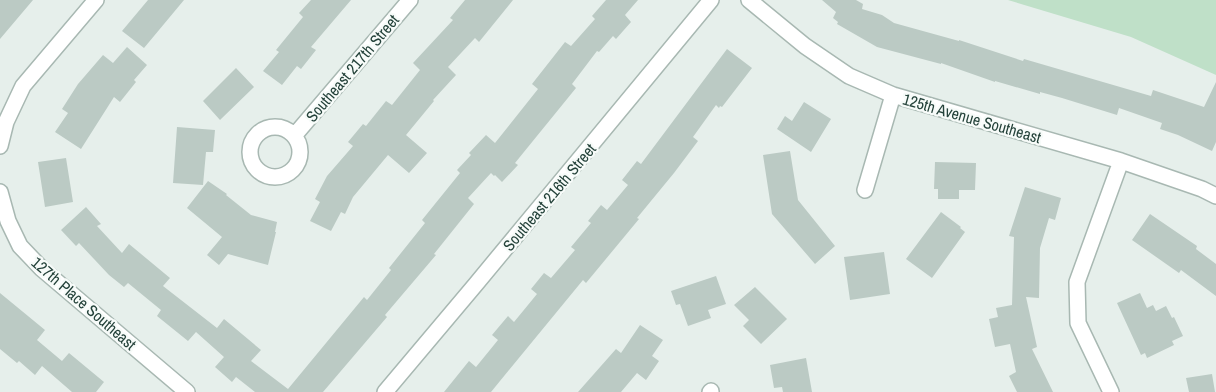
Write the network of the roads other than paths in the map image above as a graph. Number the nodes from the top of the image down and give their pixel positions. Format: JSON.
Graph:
{"nodes":[{"id":1,"x":96,"y":0,"type":"edge"},
{"id":2,"x":410,"y":0,"type":"edge"},
{"id":3,"x":712,"y":0,"type":"edge"},
{"id":4,"x":749,"y":0,"type":"edge"},
{"id":5,"x":893,"y":95,"type":"junction"},
{"id":6,"x":294,"y":136,"type":"dead end"},
{"id":7,"x":0,"y":146,"type":"edge"},
{"id":8,"x":1121,"y":161,"type":"junction"},
{"id":9,"x":865,"y":190,"type":"dead end"},
{"id":10,"x":1216,"y":196,"type":"edge"},
{"id":11,"x":1,"y":197,"type":"edge"},
{"id":12,"x":187,"y":392,"type":"edge"},
{"id":13,"x":385,"y":392,"type":"edge"},
{"id":14,"x":1111,"y":392,"type":"edge"}],
"edges":[{"from":1,"to":7,"type":"street"},
{"from":2,"to":6,"type":"street","name":"Southeast 217th Street"},
{"from":3,"to":13,"type":"street","name":"Southeast 216th Street"},
{"from":4,"to":5,"type":"street","name":"125th Avenue Southeast"},
{"from":5,"to":8,"type":"street","name":"125th Avenue Southeast"},
{"from":5,"to":9,"type":"street"},
{"from":8,"to":10,"type":"street","name":"125th Avenue Southeast"},
{"from":8,"to":14,"type":"street"},
{"from":11,"to":12,"type":"street","name":"127th Place Southeast"}]}
